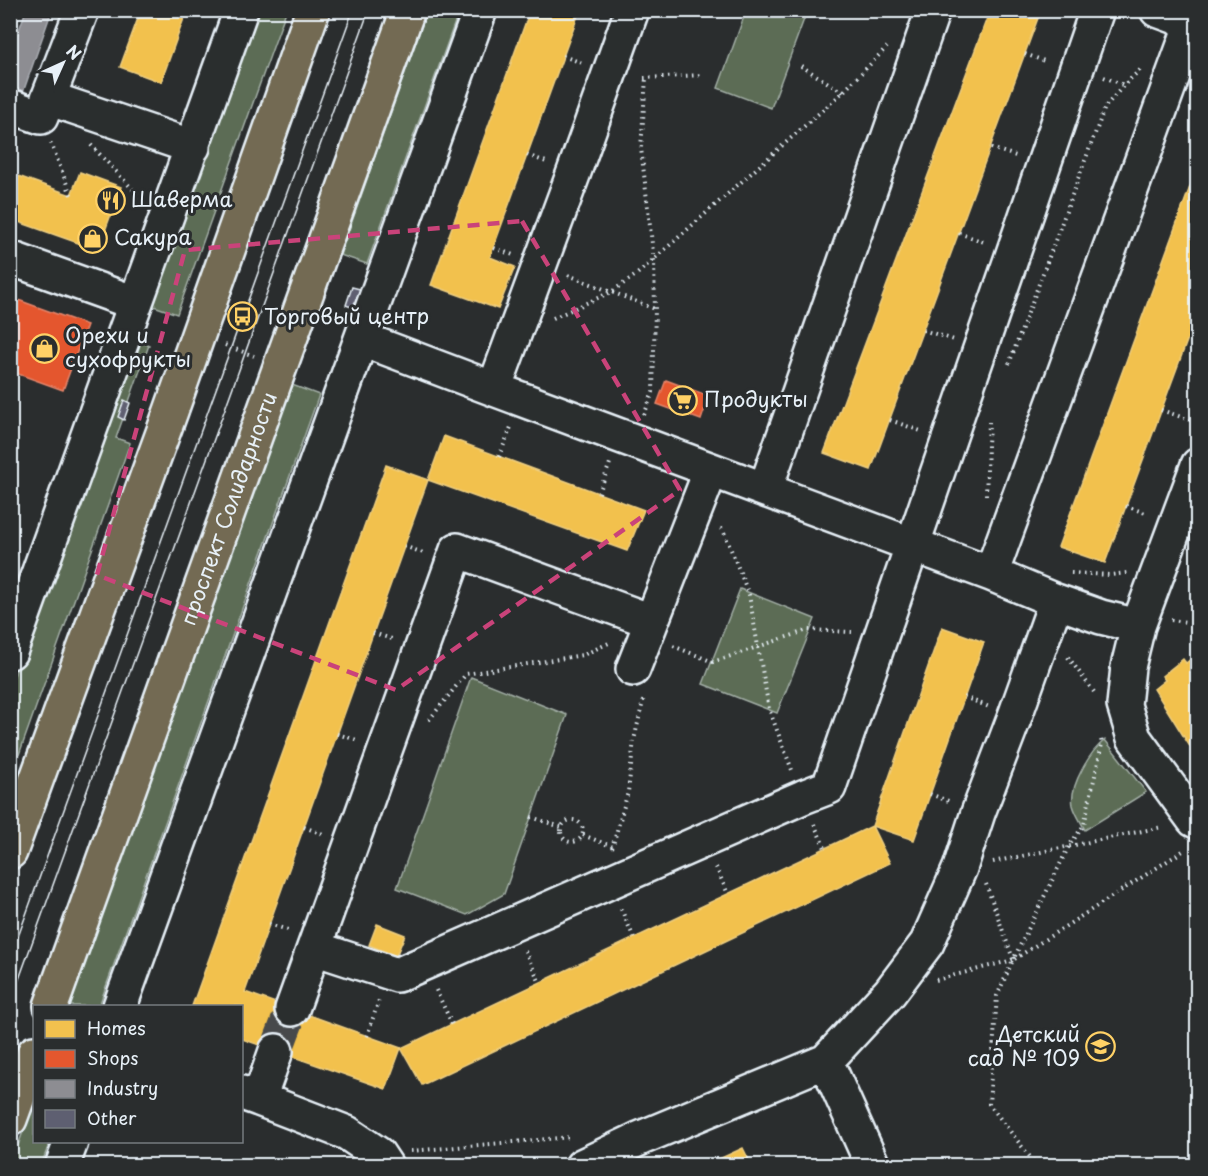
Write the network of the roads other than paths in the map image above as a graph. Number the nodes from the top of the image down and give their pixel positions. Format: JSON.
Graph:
{"nodes":[{"id":1,"x":82,"y":10,"type":"edge"},
{"id":2,"x":241,"y":10,"type":"edge"},
{"id":3,"x":314,"y":10,"type":"edge"},
{"id":4,"x":408,"y":10,"type":"edge"},
{"id":5,"x":480,"y":10,"type":"edge"},
{"id":6,"x":632,"y":10,"type":"edge"},
{"id":7,"x":933,"y":10,"type":"edge"},
{"id":8,"x":1097,"y":10,"type":"edge"},
{"id":9,"x":1157,"y":10,"type":"edge"},
{"id":10,"x":1195,"y":24,"type":"edge"},
{"id":11,"x":10,"y":106,"type":"edge"},
{"id":12,"x":44,"y":108,"type":"junction"},
{"id":13,"x":193,"y":147,"type":"junction"},
{"id":14,"x":10,"y":258,"type":"edge"},
{"id":15,"x":135,"y":303,"type":"junction"},
{"id":16,"x":362,"y":339,"type":"junction"},
{"id":17,"x":494,"y":389,"type":"junction"},
{"id":18,"x":1197,"y":465,"type":"edge"},
{"id":19,"x":705,"y":484,"type":"junction"},
{"id":20,"x":765,"y":490,"type":"junction"},
{"id":21,"x":913,"y":546,"type":"junction"},
{"id":22,"x":991,"y":574,"type":"junction"},
{"id":23,"x":1057,"y":601,"type":"junction"},
{"id":24,"x":1138,"y":626,"type":"junction"},
{"id":25,"x":648,"y":628,"type":"junction"},
{"id":26,"x":10,"y":652,"type":"edge"},
{"id":27,"x":633,"y":669,"type":"road end"},
{"id":28,"x":1194,"y":830,"type":"edge"},
{"id":29,"x":10,"y":852,"type":"edge"},
{"id":30,"x":314,"y":948,"type":"junction"},
{"id":31,"x":51,"y":1005,"type":"edge"},
{"id":32,"x":120,"y":1005,"type":"edge"},
{"id":33,"x":291,"y":1009,"type":"tunnel mouth"},
{"id":34,"x":276,"y":1051,"type":"tunnel mouth"},
{"id":35,"x":33,"y":1056,"type":"edge"},
{"id":36,"x":826,"y":1061,"type":"junction"},
{"id":37,"x":250,"y":1096,"type":"edge"},
{"id":38,"x":10,"y":1119,"type":"edge"},
{"id":39,"x":71,"y":1143,"type":"edge"},
{"id":40,"x":577,"y":1151,"type":"edge"},
{"id":41,"x":382,"y":1160,"type":"edge"},
{"id":42,"x":62,"y":1166,"type":"edge"},
{"id":43,"x":873,"y":1166,"type":"edge"}],
"edges":[{"from":1,"to":12,"type":"street"},
{"from":2,"to":13,"type":"street"},
{"from":3,"to":29,"type":"main road"},
{"from":4,"to":31,"type":"main road","name":"проспект Солидарности"},
{"from":5,"to":16,"type":"street"},
{"from":6,"to":17,"type":"street"},
{"from":7,"to":20,"type":"street"},
{"from":8,"to":21,"type":"street"},
{"from":9,"to":10,"type":"street"},
{"from":10,"to":22,"type":"street"},
{"from":11,"to":12,"type":"street"},
{"from":12,"to":13,"type":"street"},
{"from":13,"to":15,"type":"street"},
{"from":14,"to":15,"type":"street"},
{"from":15,"to":26,"type":"street"},
{"from":16,"to":17,"type":"street"},
{"from":16,"to":32,"type":"street"},
{"from":17,"to":19,"type":"street"},
{"from":18,"to":24,"type":"street"},
{"from":19,"to":20,"type":"street"},
{"from":19,"to":25,"type":"street"},
{"from":20,"to":21,"type":"street"},
{"from":21,"to":22,"type":"street"},
{"from":21,"to":30,"type":"street"},
{"from":22,"to":23,"type":"street"},
{"from":23,"to":24,"type":"street"},
{"from":23,"to":36,"type":"street"},
{"from":24,"to":28,"type":"street"},
{"from":25,"to":27,"type":"street"},
{"from":25,"to":30,"type":"street"},
{"from":30,"to":33,"type":"street"},
{"from":34,"to":37,"type":"street"},
{"from":35,"to":38,"type":"main road"},
{"from":36,"to":40,"type":"street"},
{"from":36,"to":43,"type":"street"},
{"from":37,"to":41,"type":"street"},
{"from":39,"to":42,"type":"street"}]}
